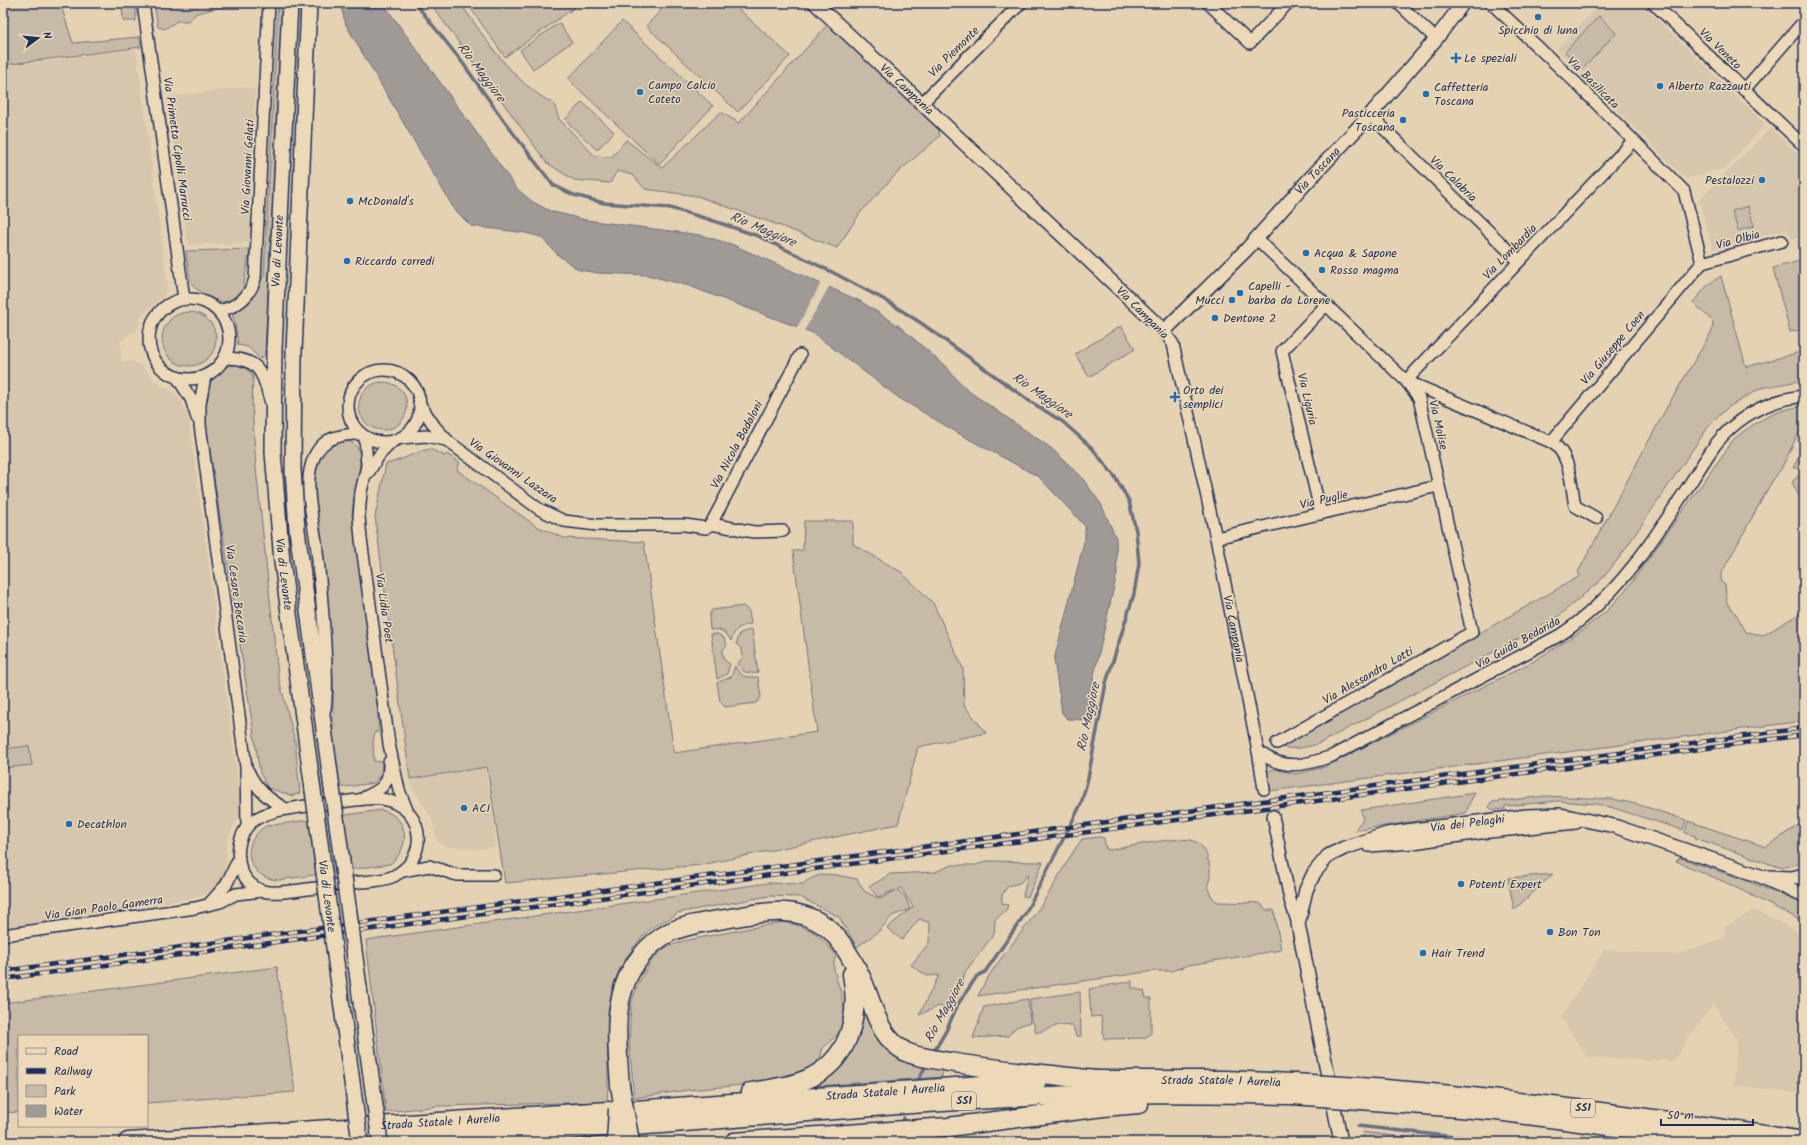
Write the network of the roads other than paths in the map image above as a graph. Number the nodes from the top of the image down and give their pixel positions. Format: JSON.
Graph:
{"nodes":[{"id":1,"x":143,"y":3,"type":"edge"},
{"id":2,"x":269,"y":3,"type":"edge"},
{"id":3,"x":290,"y":3,"type":"edge"},
{"id":4,"x":309,"y":3,"type":"edge"},
{"id":5,"x":815,"y":3,"type":"edge"},
{"id":6,"x":1021,"y":3,"type":"edge"},
{"id":7,"x":1208,"y":3,"type":"edge"},
{"id":8,"x":1288,"y":3,"type":"edge"},
{"id":9,"x":1398,"y":3,"type":"edge"},
{"id":10,"x":1463,"y":3,"type":"edge"},
{"id":11,"x":1491,"y":3,"type":"edge"},
{"id":12,"x":1653,"y":3,"type":"edge"},
{"id":13,"x":1804,"y":21,"type":"edge"},
{"id":14,"x":1436,"y":39,"type":"junction"},
{"id":15,"x":1744,"y":90,"type":"junction"},
{"id":16,"x":922,"y":103,"type":"junction"},
{"id":17,"x":1370,"y":116,"type":"junction"},
{"id":18,"x":1633,"y":141,"type":"junction"},
{"id":19,"x":1804,"y":146,"type":"edge"},
{"id":20,"x":1257,"y":239,"type":"junction"},
{"id":21,"x":1782,"y":241,"type":"dead end"},
{"id":22,"x":1519,"y":261,"type":"junction"},
{"id":23,"x":1702,"y":263,"type":"junction"},
{"id":24,"x":184,"y":299,"type":"junction"},
{"id":25,"x":1326,"y":305,"type":"junction"},
{"id":26,"x":218,"y":311,"type":"junction"},
{"id":27,"x":1164,"y":331,"type":"junction"},
{"id":28,"x":800,"y":355,"type":"dead end"},
{"id":29,"x":224,"y":358,"type":"junction"},
{"id":30,"x":205,"y":376,"type":"junction"},
{"id":31,"x":177,"y":377,"type":"junction"},
{"id":32,"x":1406,"y":381,"type":"junction"},
{"id":33,"x":1804,"y":396,"type":"edge"},
{"id":34,"x":419,"y":403,"type":"junction"},
{"id":35,"x":273,"y":414,"type":"junction"},
{"id":36,"x":200,"y":425,"type":"junction"},
{"id":37,"x":364,"y":435,"type":"junction"},
{"id":38,"x":396,"y":440,"type":"junction"},
{"id":39,"x":446,"y":440,"type":"junction"},
{"id":40,"x":1551,"y":442,"type":"junction"},
{"id":41,"x":366,"y":477,"type":"junction"},
{"id":42,"x":1438,"y":486,"type":"junction"},
{"id":43,"x":1321,"y":514,"type":"junction"},
{"id":44,"x":1596,"y":518,"type":"dead end"},
{"id":45,"x":711,"y":524,"type":"junction"},
{"id":46,"x":783,"y":531,"type":"dead end"},
{"id":47,"x":1216,"y":538,"type":"junction"},
{"id":48,"x":1472,"y":632,"type":"joint"},
{"id":49,"x":324,"y":725,"type":"junction"},
{"id":50,"x":1277,"y":743,"type":"dead end"},
{"id":51,"x":389,"y":744,"type":"junction"},
{"id":52,"x":1258,"y":751,"type":"junction"},
{"id":53,"x":246,"y":766,"type":"junction"},
{"id":54,"x":1264,"y":789,"type":"dead end"},
{"id":55,"x":359,"y":799,"type":"junction"},
{"id":56,"x":342,"y":802,"type":"dead end"},
{"id":57,"x":306,"y":806,"type":"dead end"},
{"id":58,"x":286,"y":809,"type":"junction"},
{"id":59,"x":407,"y":810,"type":"junction"},
{"id":60,"x":1273,"y":816,"type":"dead end"},
{"id":61,"x":247,"y":826,"type":"junction"},
{"id":62,"x":417,"y":849,"type":"junction"},
{"id":63,"x":239,"y":858,"type":"junction"},
{"id":64,"x":429,"y":866,"type":"junction"},
{"id":65,"x":402,"y":871,"type":"junction"},
{"id":66,"x":494,"y":875,"type":"dead end"},
{"id":67,"x":1804,"y":875,"type":"edge"},
{"id":68,"x":1760,"y":876,"type":"junction"},
{"id":69,"x":352,"y":883,"type":"dead end"},
{"id":70,"x":317,"y":888,"type":"dead end"},
{"id":71,"x":263,"y":891,"type":"junction"},
{"id":72,"x":1804,"y":896,"type":"edge"},
{"id":73,"x":208,"y":905,"type":"junction"},
{"id":74,"x":1298,"y":924,"type":"junction"},
{"id":75,"x":3,"y":935,"type":"edge"},
{"id":76,"x":849,"y":957,"type":"junction"},
{"id":77,"x":1328,"y":1076,"type":"dead end"},
{"id":78,"x":1095,"y":1080,"type":"junction"},
{"id":79,"x":620,"y":1086,"type":"junction"},
{"id":80,"x":1294,"y":1089,"type":"junction"},
{"id":81,"x":1208,"y":1093,"type":"junction"},
{"id":82,"x":1361,"y":1093,"type":"junction"},
{"id":83,"x":1334,"y":1107,"type":"dead end"},
{"id":84,"x":663,"y":1108,"type":"junction"},
{"id":85,"x":633,"y":1126,"type":"edge"},
{"id":86,"x":611,"y":1127,"type":"edge"},
{"id":87,"x":1804,"y":1141,"type":"edge"},
{"id":88,"x":128,"y":1142,"type":"edge"},
{"id":89,"x":360,"y":1142,"type":"edge"},
{"id":90,"x":380,"y":1142,"type":"edge"},
{"id":91,"x":740,"y":1142,"type":"edge"},
{"id":92,"x":1341,"y":1142,"type":"edge"},
{"id":93,"x":1726,"y":1142,"type":"edge"}],
"edges":[{"from":1,"to":24,"type":"street","name":"Via Primetta Cipolli Marrucci"},
{"from":2,"to":26,"type":"street","name":"Via Giovanni Gelati"},
{"from":3,"to":35,"type":"main road","name":"Via di Levante"},
{"from":4,"to":49,"type":"main road","name":"Via di Levante"},
{"from":5,"to":16,"type":"street","name":"Via Campania"},
{"from":6,"to":16,"type":"street","name":"Via Piemonte"},
{"from":7,"to":8,"type":"street"},
{"from":9,"to":14,"type":"street"},
{"from":10,"to":14,"type":"street","name":"Via Toscana"},
{"from":11,"to":18,"type":"street","name":"Via Basilicata"},
{"from":12,"to":15,"type":"street","name":"Via Veneto"},
{"from":13,"to":15,"type":"street"},
{"from":14,"to":17,"type":"street","name":"Via Toscana"},
{"from":15,"to":19,"type":"street","name":"Via Veneto"},
{"from":16,"to":27,"type":"street","name":"Via Campania"},
{"from":17,"to":20,"type":"street","name":"Via Toscana"},
{"from":17,"to":22,"type":"street","name":"Via Calabria"},
{"from":18,"to":22,"type":"street","name":"Via Lombardia"},
{"from":18,"to":23,"type":"street","name":"Via Basilicata"},
{"from":20,"to":25,"type":"street","name":"Via Molise"},
{"from":20,"to":27,"type":"street","name":"Via Toscana"},
{"from":21,"to":23,"type":"street","name":"Via Olbia"},
{"from":22,"to":32,"type":"street","name":"Via Lombardia"},
{"from":23,"to":40,"type":"street","name":"Via Giuseppe Coen"},
{"from":24,"to":26,"type":"street"},
{"from":24,"to":31,"type":"street"},
{"from":25,"to":32,"type":"street","name":"Via Molise"},
{"from":25,"to":43,"type":"street","name":"Via Liguria"},
{"from":26,"to":29,"type":"street"},
{"from":27,"to":47,"type":"street","name":"Via Campania"},
{"from":28,"to":45,"type":"street","name":"Via Nicola Badaloni"},
{"from":29,"to":30,"type":"street"},
{"from":29,"to":35,"type":"street"},
{"from":30,"to":31,"type":"street"},
{"from":30,"to":36,"type":"street","name":"Via Cesare Beccaria"},
{"from":31,"to":36,"type":"street","name":"Via Cesare Beccaria"},
{"from":32,"to":40,"type":"street"},
{"from":32,"to":42,"type":"street","name":"Via Molise"},
{"from":33,"to":52,"type":"street","name":"Via Guido Bedarida"},
{"from":34,"to":37,"type":"street"},
{"from":34,"to":38,"type":"street"},
{"from":34,"to":39,"type":"street","name":"Via Giovanni Lazzara"},
{"from":35,"to":89,"type":"main road","name":"Via di Levante","bridge":true},
{"from":36,"to":53,"type":"street","name":"Via Cesare Beccaria"},
{"from":37,"to":38,"type":"street"},
{"from":37,"to":41,"type":"street","name":"Via Lidia Poet"},
{"from":37,"to":49,"type":"street"},
{"from":38,"to":39,"type":"street","name":"Via Giovanni Lazzara"},
{"from":38,"to":41,"type":"street","name":"Via Lidia Poet"},
{"from":39,"to":45,"type":"street","name":"Via Giovanni Lazzara"},
{"from":40,"to":44,"type":"street"},
{"from":41,"to":51,"type":"street","name":"Via Lidia Poet"},
{"from":42,"to":43,"type":"street","name":"Via Puglie"},
{"from":42,"to":48,"type":"street","name":"Via Molise"},
{"from":43,"to":47,"type":"street","name":"Via Puglie"},
{"from":45,"to":46,"type":"street"},
{"from":47,"to":52,"type":"street","name":"Via Campania"},
{"from":48,"to":50,"type":"street","name":"Via Alessandro Lotti"},
{"from":49,"to":90,"type":"main road","name":"Via di Levante","bridge":true},
{"from":51,"to":55,"type":"street","name":"Via Lidia Poet"},
{"from":51,"to":59,"type":"street","name":"Via Lidia Poet"},
{"from":52,"to":54,"type":"street","name":"Via Campania"},
{"from":53,"to":58,"type":"street","name":"Via Cesare Beccaria"},
{"from":53,"to":61,"type":"street","name":"Via Cesare Beccaria"},
{"from":55,"to":56,"type":"street"},
{"from":55,"to":59,"type":"street"},
{"from":57,"to":58,"type":"street"},
{"from":58,"to":61,"type":"street"},
{"from":59,"to":62,"type":"street","name":"Via Lidia Poet"},
{"from":60,"to":74,"type":"street","name":"Via dei Pelaghi"},
{"from":61,"to":63,"type":"street"},
{"from":62,"to":64,"type":"street"},
{"from":62,"to":65,"type":"street"},
{"from":63,"to":71,"type":"street"},
{"from":63,"to":73,"type":"street"},
{"from":64,"to":65,"type":"street"},
{"from":64,"to":66,"type":"street"},
{"from":65,"to":69,"type":"street"},
{"from":67,"to":68,"type":"street","name":"Via dei Pelaghi"},
{"from":68,"to":72,"type":"street","name":"Via dei Pelaghi"},
{"from":68,"to":74,"type":"street","name":"Via dei Pelaghi"},
{"from":70,"to":71,"type":"street","name":"Via Gian Paolo Gamerra"},
{"from":71,"to":73,"type":"street","name":"Via Gian Paolo Gamerra"},
{"from":73,"to":75,"type":"street","name":"Via Gian Paolo Gamerra"},
{"from":74,"to":77,"type":"street","name":"Via dei Pelaghi"},
{"from":76,"to":78,"type":"highway"},
{"from":76,"to":79,"type":"highway"},
{"from":76,"to":84,"type":"highway"},
{"from":78,"to":80,"type":"highway","name":"Strada Statale 1 Aurelia","number":"SS1"},
{"from":78,"to":84,"type":"highway","name":"Strada Statale 1 Aurelia","number":"SS1"},
{"from":79,"to":85,"type":"highway","bridge":true},
{"from":79,"to":86,"type":"highway","bridge":true},
{"from":80,"to":81,"type":"highway","name":"Strada Statale 1 Aurelia","number":"SS1"},
{"from":80,"to":82,"type":"highway","name":"Strada Statale 1 Aurelia","number":"SS1","bridge":true},
{"from":81,"to":85,"type":"highway","name":"Strada Statale 1 Aurelia","number":"SS1"},
{"from":81,"to":91,"type":"highway"},
{"from":82,"to":87,"type":"highway","name":"Strada Statale 1 Aurelia","number":"SS1"},
{"from":82,"to":93,"type":"highway","name":"Strada Statale 1 Aurelia","number":"SS1"},
{"from":83,"to":92,"type":"street"},
{"from":84,"to":85,"type":"highway","name":"Strada Statale 1 Aurelia","number":"SS1"},
{"from":86,"to":88,"type":"highway","name":"Strada Statale 1 Aurelia"},
{"from":86,"to":89,"type":"highway","name":"Strada Statale 1 Aurelia"}]}
